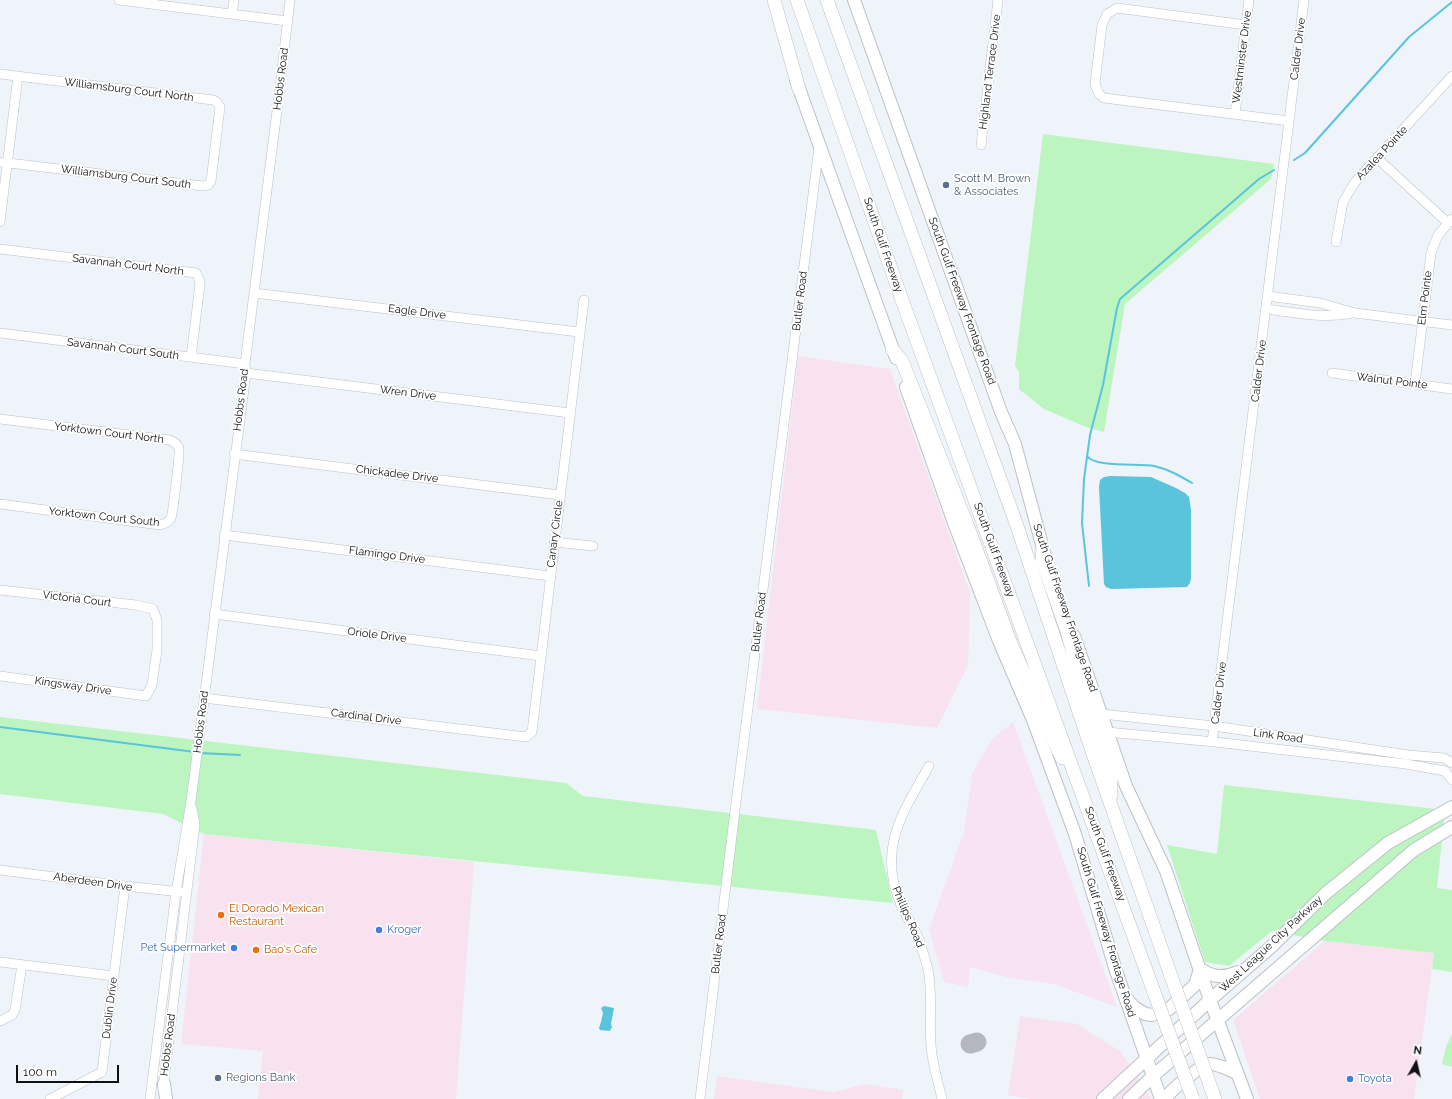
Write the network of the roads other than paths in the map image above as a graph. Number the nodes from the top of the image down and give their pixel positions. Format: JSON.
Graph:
{"nodes":[{"id":1,"x":119,"y":0,"type":"edge"},
{"id":2,"x":234,"y":0,"type":"edge"},
{"id":3,"x":290,"y":0,"type":"edge"},
{"id":4,"x":768,"y":0,"type":"edge"},
{"id":5,"x":774,"y":0,"type":"edge"},
{"id":6,"x":797,"y":0,"type":"edge"},
{"id":7,"x":827,"y":0,"type":"edge"},
{"id":8,"x":854,"y":0,"type":"edge"},
{"id":9,"x":998,"y":0,"type":"edge"},
{"id":10,"x":1249,"y":0,"type":"edge"},
{"id":11,"x":1304,"y":0,"type":"edge"},
{"id":12,"x":232,"y":14,"type":"junction"},
{"id":13,"x":287,"y":21,"type":"junction"},
{"id":14,"x":1246,"y":25,"type":"junction"},
{"id":15,"x":0,"y":74,"type":"edge"},
{"id":16,"x":18,"y":76,"type":"junction"},
{"id":17,"x":1452,"y":76,"type":"edge"},
{"id":18,"x":799,"y":89,"type":"junction"},
{"id":19,"x":1235,"y":114,"type":"junction"},
{"id":20,"x":1289,"y":121,"type":"junction"},
{"id":21,"x":216,"y":143,"type":"joint"},
{"id":22,"x":819,"y":145,"type":"junction"},
{"id":23,"x":981,"y":145,"type":"dead end"},
{"id":24,"x":1377,"y":158,"type":"junction"},
{"id":25,"x":4,"y":162,"type":"edge"},
{"id":26,"x":1450,"y":221,"type":"edge"},
{"id":27,"x":0,"y":222,"type":"edge"},
{"id":28,"x":1336,"y":242,"type":"dead end"},
{"id":29,"x":0,"y":249,"type":"edge"},
{"id":30,"x":254,"y":293,"type":"junction"},
{"id":31,"x":1268,"y":296,"type":"junction"},
{"id":32,"x":584,"y":300,"type":"dead end"},
{"id":33,"x":1266,"y":309,"type":"junction"},
{"id":34,"x":1355,"y":313,"type":"junction"},
{"id":35,"x":1422,"y":322,"type":"junction"},
{"id":36,"x":1452,"y":325,"type":"edge"},
{"id":37,"x":579,"y":332,"type":"junction"},
{"id":38,"x":0,"y":333,"type":"edge"},
{"id":39,"x":892,"y":349,"type":"junction"},
{"id":40,"x":191,"y":357,"type":"junction"},
{"id":41,"x":246,"y":368,"type":"junction"},
{"id":42,"x":1332,"y":374,"type":"dead end"},
{"id":43,"x":1415,"y":384,"type":"junction"},
{"id":44,"x":1452,"y":389,"type":"edge"},
{"id":45,"x":570,"y":413,"type":"junction"},
{"id":46,"x":0,"y":419,"type":"edge"},
{"id":47,"x":234,"y":454,"type":"junction"},
{"id":48,"x":176,"y":483,"type":"joint"},
{"id":49,"x":560,"y":495,"type":"junction"},
{"id":50,"x":0,"y":504,"type":"edge"},
{"id":51,"x":224,"y":535,"type":"junction"},
{"id":52,"x":554,"y":542,"type":"junction"},
{"id":53,"x":593,"y":546,"type":"dead end"},
{"id":54,"x":1042,"y":548,"type":"junction"},
{"id":55,"x":550,"y":576,"type":"junction"},
{"id":56,"x":0,"y":590,"type":"edge"},
{"id":57,"x":214,"y":614,"type":"junction"},
{"id":58,"x":541,"y":656,"type":"junction"},
{"id":59,"x":0,"y":676,"type":"edge"},
{"id":60,"x":146,"y":696,"type":"joint"},
{"id":61,"x":204,"y":698,"type":"junction"},
{"id":62,"x":1102,"y":714,"type":"junction"},
{"id":63,"x":1214,"y":726,"type":"junction"},
{"id":64,"x":1107,"y":732,"type":"junction"},
{"id":65,"x":529,"y":736,"type":"joint"},
{"id":66,"x":1309,"y":740,"type":"junction"},
{"id":67,"x":1212,"y":742,"type":"junction"},
{"id":68,"x":1308,"y":753,"type":"junction"},
{"id":69,"x":1452,"y":763,"type":"edge"},
{"id":70,"x":929,"y":766,"type":"dead end"},
{"id":71,"x":1452,"y":780,"type":"edge"},
{"id":72,"x":1080,"y":786,"type":"junction"},
{"id":73,"x":191,"y":801,"type":"junction"},
{"id":74,"x":1111,"y":806,"type":"junction"},
{"id":75,"x":1450,"y":806,"type":"edge"},
{"id":76,"x":1452,"y":827,"type":"edge"},
{"id":77,"x":0,"y":870,"type":"edge"},
{"id":78,"x":125,"y":886,"type":"junction"},
{"id":79,"x":176,"y":892,"type":"junction"},
{"id":80,"x":186,"y":893,"type":"junction"},
{"id":81,"x":0,"y":962,"type":"edge"},
{"id":82,"x":22,"y":965,"type":"junction"},
{"id":83,"x":1199,"y":969,"type":"junction"},
{"id":84,"x":1245,"y":969,"type":"junction"},
{"id":85,"x":114,"y":976,"type":"junction"},
{"id":86,"x":1125,"y":997,"type":"junction"},
{"id":87,"x":1210,"y":1000,"type":"junction"},
{"id":88,"x":0,"y":1021,"type":"edge"},
{"id":89,"x":1218,"y":1021,"type":"junction"},
{"id":90,"x":1147,"y":1058,"type":"junction"},
{"id":91,"x":1237,"y":1073,"type":"junction"},
{"id":92,"x":1153,"y":1076,"type":"junction"},
{"id":93,"x":164,"y":1084,"type":"junction"},
{"id":94,"x":1213,"y":1094,"type":"edge"},
{"id":95,"x":50,"y":1099,"type":"edge"},
{"id":96,"x":150,"y":1099,"type":"edge"},
{"id":97,"x":162,"y":1099,"type":"edge"},
{"id":98,"x":166,"y":1099,"type":"edge"},
{"id":99,"x":700,"y":1099,"type":"edge"},
{"id":100,"x":942,"y":1099,"type":"edge"},
{"id":101,"x":1103,"y":1099,"type":"edge"},
{"id":102,"x":1129,"y":1099,"type":"edge"},
{"id":103,"x":1161,"y":1099,"type":"edge"},
{"id":104,"x":1165,"y":1099,"type":"edge"},
{"id":105,"x":1193,"y":1099,"type":"edge"},
{"id":106,"x":1247,"y":1099,"type":"edge"}],
"edges":[{"from":1,"to":12,"type":"street"},
{"from":2,"to":12,"type":"street"},
{"from":3,"to":13,"type":"street","name":"Hobbs Road"},
{"from":4,"to":18,"type":"main road","name":"South Gulf Freeway Frontage Road"},
{"from":5,"to":18,"type":"highway"},
{"from":6,"to":72,"type":"highway","name":"South Gulf Freeway"},
{"from":7,"to":74,"type":"highway","name":"South Gulf Freeway"},
{"from":8,"to":54,"type":"main road","name":"South Gulf Freeway Frontage Road"},
{"from":9,"to":23,"type":"street","name":"Highland Terrace Drive"},
{"from":10,"to":14,"type":"street","name":"Westminster Drive"},
{"from":11,"to":20,"type":"street","name":"Calder Drive"},
{"from":12,"to":13,"type":"street"},
{"from":13,"to":30,"type":"street","name":"Hobbs Road"},
{"from":14,"to":19,"type":"street","name":"Westminster Drive"},
{"from":14,"to":19,"type":"street"},
{"from":15,"to":16,"type":"street","name":"Williamsburg Court North"},
{"from":16,"to":21,"type":"street","name":"Williamsburg Court North"},
{"from":16,"to":25,"type":"street"},
{"from":17,"to":24,"type":"street","name":"Azalea Pointe"},
{"from":18,"to":22,"type":"main road","name":"South Gulf Freeway Frontage Road"},
{"from":19,"to":20,"type":"street"},
{"from":20,"to":31,"type":"street","name":"Calder Drive"},
{"from":21,"to":25,"type":"street","name":"Williamsburg Court South"},
{"from":22,"to":39,"type":"main road","name":"South Gulf Freeway Frontage Road"},
{"from":22,"to":99,"type":"street","name":"Butler Road"},
{"from":24,"to":26,"type":"street"},
{"from":24,"to":28,"type":"street","name":"Azalea Pointe"},
{"from":25,"to":27,"type":"street"},
{"from":26,"to":35,"type":"street","name":"Elm Pointe"},
{"from":29,"to":40,"type":"street","name":"Savannah Court North"},
{"from":30,"to":37,"type":"street","name":"Eagle Drive"},
{"from":30,"to":41,"type":"street","name":"Hobbs Road"},
{"from":31,"to":33,"type":"street","name":"Calder Drive"},
{"from":31,"to":34,"type":"street"},
{"from":32,"to":37,"type":"street","name":"Canary Circle"},
{"from":33,"to":34,"type":"street"},
{"from":33,"to":63,"type":"street","name":"Calder Drive"},
{"from":34,"to":35,"type":"street"},
{"from":35,"to":36,"type":"street"},
{"from":35,"to":43,"type":"street","name":"Elm Pointe"},
{"from":37,"to":45,"type":"street","name":"Canary Circle"},
{"from":38,"to":40,"type":"street","name":"Savannah Court South"},
{"from":39,"to":72,"type":"highway"},
{"from":39,"to":86,"type":"main road","name":"South Gulf Freeway Frontage Road"},
{"from":40,"to":41,"type":"street","name":"Savannah Court South"},
{"from":41,"to":45,"type":"street","name":"Wren Drive"},
{"from":41,"to":47,"type":"street","name":"Hobbs Road"},
{"from":42,"to":43,"type":"street","name":"Walnut Pointe"},
{"from":43,"to":44,"type":"street","name":"Walnut Pointe"},
{"from":45,"to":49,"type":"street","name":"Canary Circle"},
{"from":46,"to":48,"type":"street","name":"Yorktown Court North"},
{"from":47,"to":49,"type":"street","name":"Chickadee Drive"},
{"from":47,"to":51,"type":"street","name":"Hobbs Road"},
{"from":48,"to":50,"type":"street","name":"Yorktown Court South"},
{"from":49,"to":52,"type":"street","name":"Canary Circle"},
{"from":51,"to":55,"type":"street","name":"Flamingo Drive"},
{"from":51,"to":57,"type":"street","name":"Hobbs Road"},
{"from":52,"to":53,"type":"street"},
{"from":52,"to":55,"type":"street","name":"Canary Circle"},
{"from":54,"to":62,"type":"main road","name":"South Gulf Freeway Frontage Road"},
{"from":54,"to":74,"type":"highway"},
{"from":55,"to":58,"type":"street","name":"Canary Circle"},
{"from":56,"to":60,"type":"street","name":"Victoria Court"},
{"from":57,"to":58,"type":"street","name":"Oriole Drive"},
{"from":57,"to":61,"type":"street","name":"Hobbs Road"},
{"from":58,"to":65,"type":"street","name":"Canary Circle"},
{"from":59,"to":60,"type":"street","name":"Kingsway Drive"},
{"from":61,"to":65,"type":"street","name":"Cardinal Drive"},
{"from":61,"to":73,"type":"street","name":"Hobbs Road"},
{"from":62,"to":63,"type":"street","name":"Link Road"},
{"from":62,"to":64,"type":"main road","name":"South Gulf Freeway Frontage Road"},
{"from":63,"to":66,"type":"street","name":"Link Road"},
{"from":63,"to":67,"type":"street","name":"Calder Drive"},
{"from":64,"to":67,"type":"street","name":"Link Road"},
{"from":64,"to":83,"type":"main road","name":"South Gulf Freeway Frontage Road"},
{"from":66,"to":68,"type":"street"},
{"from":66,"to":69,"type":"street","name":"Link Road"},
{"from":67,"to":68,"type":"street","name":"Link Road"},
{"from":68,"to":71,"type":"street","name":"Link Road"},
{"from":70,"to":100,"type":"street","name":"Phillips Road"},
{"from":72,"to":105,"type":"highway","name":"South Gulf Freeway","bridge":true},
{"from":73,"to":79,"type":"street","name":"Hobbs Road"},
{"from":73,"to":80,"type":"street","name":"Hobbs Road"},
{"from":74,"to":94,"type":"highway","name":"South Gulf Freeway","bridge":true},
{"from":75,"to":84,"type":"main road","name":"West League City Parkway"},
{"from":76,"to":89,"type":"main road","name":"West League City Parkway"},
{"from":77,"to":78,"type":"street","name":"Aberdeen Drive"},
{"from":78,"to":79,"type":"street","name":"Aberdeen Drive"},
{"from":78,"to":85,"type":"street","name":"Dublin Drive"},
{"from":79,"to":80,"type":"street","name":"Aberdeen Drive"},
{"from":79,"to":96,"type":"street","name":"Hobbs Road"},
{"from":80,"to":93,"type":"street","name":"Hobbs Road"},
{"from":81,"to":82,"type":"street"},
{"from":82,"to":85,"type":"street"},
{"from":82,"to":88,"type":"street"},
{"from":83,"to":84,"type":"main road"},
{"from":83,"to":86,"type":"main road"},
{"from":83,"to":87,"type":"main road","name":"South Gulf Freeway Frontage Road"},
{"from":84,"to":87,"type":"main road","name":"West League City Parkway"},
{"from":85,"to":95,"type":"street","name":"Dublin Drive"},
{"from":86,"to":90,"type":"main road","name":"South Gulf Freeway Frontage Road"},
{"from":87,"to":89,"type":"main road","name":"South Gulf Freeway Frontage Road"},
{"from":87,"to":90,"type":"main road","name":"West League City Parkway"},
{"from":89,"to":91,"type":"main road","name":"South Gulf Freeway Frontage Road"},
{"from":89,"to":92,"type":"main road","name":"West League City Parkway"},
{"from":90,"to":92,"type":"main road","name":"South Gulf Freeway Frontage Road"},
{"from":90,"to":101,"type":"main road","name":"West League City Parkway"},
{"from":91,"to":104,"type":"main road"},
{"from":91,"to":106,"type":"main road","name":"South Gulf Freeway Frontage Road"},
{"from":92,"to":102,"type":"main road","name":"West League City Parkway"},
{"from":92,"to":103,"type":"main road","name":"South Gulf Freeway Frontage Road"},
{"from":93,"to":97,"type":"street","name":"Hobbs Road"},
{"from":93,"to":98,"type":"main road"}]}
